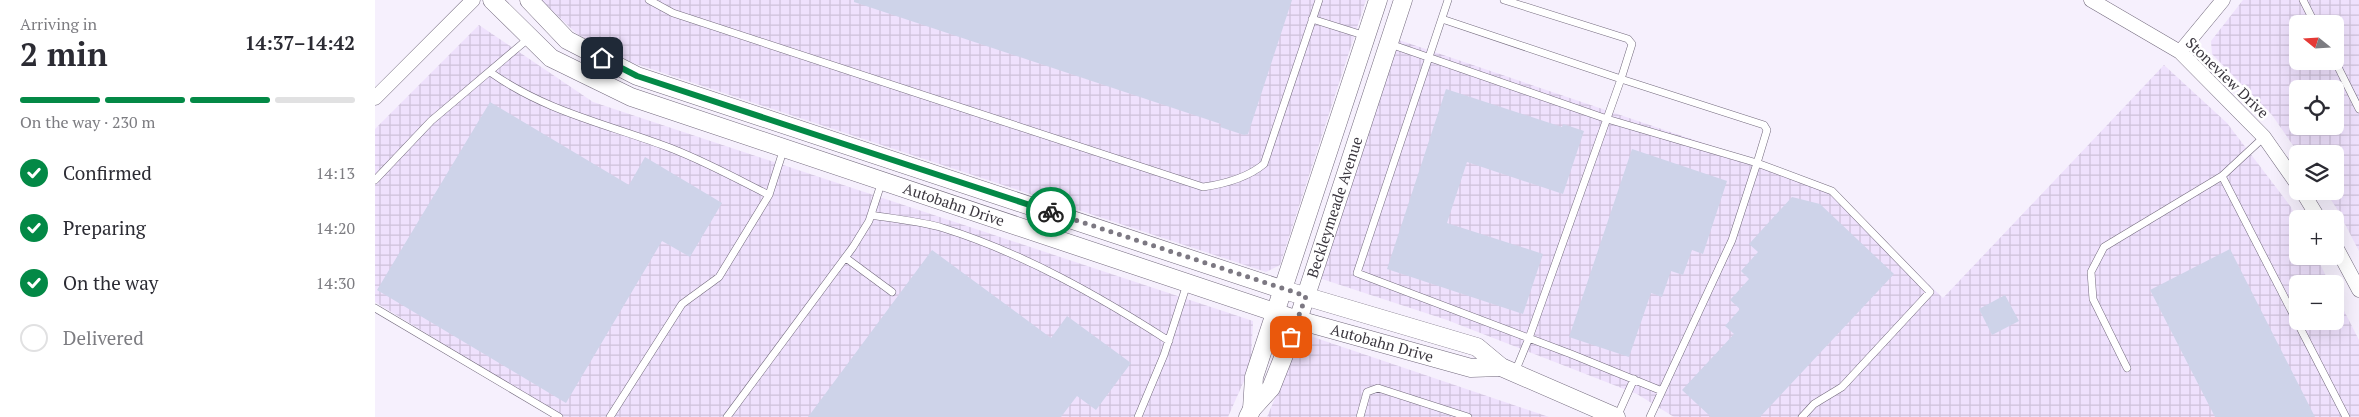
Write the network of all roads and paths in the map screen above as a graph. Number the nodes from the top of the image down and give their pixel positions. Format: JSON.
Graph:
{"nodes":[{"id":1,"x":473,"y":0,"type":"edge"},
{"id":2,"x":492,"y":0,"type":"edge"},
{"id":3,"x":529,"y":0,"type":"edge"},
{"id":4,"x":1319,"y":0,"type":"edge"},
{"id":5,"x":1378,"y":0,"type":"edge"},
{"id":6,"x":1403,"y":0,"type":"edge"},
{"id":7,"x":1448,"y":0,"type":"edge"},
{"id":8,"x":1504,"y":0,"type":"edge"},
{"id":9,"x":2091,"y":0,"type":"edge"},
{"id":10,"x":2223,"y":0,"type":"edge"},
{"id":11,"x":2303,"y":0,"type":"edge"},
{"id":12,"x":654,"y":1,"type":"edge"},
{"id":13,"x":2310,"y":15,"type":"edge"},
{"id":14,"x":1442,"y":19,"type":"junction"},
{"id":15,"x":1312,"y":20,"type":"junction"},
{"id":16,"x":1366,"y":36,"type":"junction"},
{"id":17,"x":530,"y":37,"type":"junction"},
{"id":18,"x":1389,"y":43,"type":"junction"},
{"id":19,"x":2180,"y":52,"type":"junction"},
{"id":20,"x":1429,"y":57,"type":"junction"},
{"id":21,"x":2340,"y":70,"type":"edge"},
{"id":22,"x":490,"y":72,"type":"junction"},
{"id":23,"x":1621,"y":80,"type":"junction"},
{"id":24,"x":375,"y":98,"type":"edge"},
{"id":25,"x":2359,"y":109,"type":"edge"},
{"id":26,"x":1607,"y":119,"type":"junction"},
{"id":27,"x":2264,"y":137,"type":"junction"},
{"id":28,"x":784,"y":148,"type":"junction"},
{"id":29,"x":1757,"y":164,"type":"junction"},
{"id":30,"x":2289,"y":173,"type":"edge"},
{"id":31,"x":2222,"y":176,"type":"junction"},
{"id":32,"x":375,"y":180,"type":"edge"},
{"id":33,"x":882,"y":181,"type":"junction"},
{"id":34,"x":769,"y":196,"type":"junction"},
{"id":35,"x":871,"y":216,"type":"junction"},
{"id":36,"x":846,"y":258,"type":"junction"},
{"id":37,"x":2344,"y":262,"type":"edge"},
{"id":38,"x":1187,"y":282,"type":"junction"},
{"id":39,"x":1284,"y":290,"type":"junction"},
{"id":40,"x":2359,"y":290,"type":"edge"},
{"id":41,"x":892,"y":292,"type":"dead end"},
{"id":42,"x":1306,"y":296,"type":"junction"},
{"id":43,"x":375,"y":308,"type":"edge"},
{"id":44,"x":1277,"y":312,"type":"junction"},
{"id":45,"x":1298,"y":320,"type":"junction"},
{"id":46,"x":1529,"y":338,"type":"junction"},
{"id":47,"x":1169,"y":341,"type":"junction"},
{"id":48,"x":2127,"y":368,"type":"dead end"},
{"id":49,"x":1508,"y":370,"type":"junction"},
{"id":50,"x":1634,"y":379,"type":"junction"},
{"id":51,"x":1662,"y":391,"type":"junction"},
{"id":52,"x":1250,"y":413,"type":"edge"},
{"id":53,"x":559,"y":417,"type":"edge"},
{"id":54,"x":610,"y":417,"type":"edge"},
{"id":55,"x":727,"y":417,"type":"edge"},
{"id":56,"x":1138,"y":417,"type":"edge"},
{"id":57,"x":1360,"y":417,"type":"edge"},
{"id":58,"x":1468,"y":417,"type":"edge"},
{"id":59,"x":1616,"y":417,"type":"edge"},
{"id":60,"x":1650,"y":417,"type":"edge"},
{"id":61,"x":1803,"y":417,"type":"edge"},
{"id":62,"x":2346,"y":417,"type":"edge"}],
"edges":[{"from":1,"to":24,"type":"street"},
{"from":2,"to":17,"type":"street","name":"Autobahn Drive"},
{"from":3,"to":39,"type":"street","name":"Autobahn Drive"},
{"from":4,"to":15,"type":"lane"},
{"from":5,"to":16,"type":"street","name":"Beckleymeade Avenue"},
{"from":6,"to":18,"type":"street","name":"Beckleymeade Avenue"},
{"from":7,"to":14,"type":"lane"},
{"from":8,"to":23,"type":"lane"},
{"from":9,"to":19,"type":"street","name":"Stoneview Drive"},
{"from":10,"to":19,"type":"street"},
{"from":11,"to":13,"type":"lane"},
{"from":12,"to":15,"type":"lane"},
{"from":14,"to":20,"type":"lane"},
{"from":14,"to":23,"type":"lane"},
{"from":15,"to":16,"type":"lane"},
{"from":16,"to":18,"type":"street"},
{"from":16,"to":39,"type":"street","name":"Beckleymeade Avenue"},
{"from":17,"to":22,"type":"lane"},
{"from":17,"to":28,"type":"street","name":"Autobahn Drive"},
{"from":18,"to":20,"type":"lane"},
{"from":18,"to":42,"type":"street","name":"Beckleymeade Avenue"},
{"from":19,"to":27,"type":"street","name":"Stoneview Drive"},
{"from":20,"to":26,"type":"lane"},
{"from":20,"to":46,"type":"lane"},
{"from":21,"to":25,"type":"lane"},
{"from":22,"to":32,"type":"lane"},
{"from":22,"to":34,"type":"lane"},
{"from":23,"to":26,"type":"lane"},
{"from":23,"to":29,"type":"lane"},
{"from":26,"to":29,"type":"lane"},
{"from":26,"to":46,"type":"lane"},
{"from":27,"to":30,"type":"street","name":"Stoneview Drive"},
{"from":27,"to":31,"type":"lane"},
{"from":28,"to":33,"type":"street","name":"Autobahn Drive"},
{"from":28,"to":34,"type":"lane"},
{"from":29,"to":51,"type":"lane"},
{"from":29,"to":61,"type":"lane"},
{"from":31,"to":48,"type":"lane"},
{"from":31,"to":62,"type":"lane"},
{"from":33,"to":35,"type":"lane"},
{"from":33,"to":38,"type":"street","name":"Autobahn Drive"},
{"from":34,"to":54,"type":"lane"},
{"from":35,"to":36,"type":"lane"},
{"from":35,"to":47,"type":"lane"},
{"from":36,"to":41,"type":"lane"},
{"from":36,"to":55,"type":"lane"},
{"from":37,"to":40,"type":"street"},
{"from":38,"to":44,"type":"street","name":"Autobahn Drive"},
{"from":38,"to":47,"type":"lane"},
{"from":39,"to":42,"type":"street","name":"Autobahn Drive"},
{"from":39,"to":44,"type":"street","name":"Beckleymeade Avenue"},
{"from":42,"to":45,"type":"street","name":"Beckleymeade Avenue"},
{"from":42,"to":49,"type":"street","name":"Autobahn Drive"},
{"from":43,"to":53,"type":"lane"},
{"from":44,"to":45,"type":"street","name":"Autobahn Drive"},
{"from":44,"to":52,"type":"street","name":"Beckleymeade Avenue"},
{"from":45,"to":49,"type":"street","name":"Autobahn Drive"},
{"from":45,"to":52,"type":"street","name":"Beckleymeade Avenue"},
{"from":46,"to":49,"type":"lane"},
{"from":46,"to":50,"type":"lane"},
{"from":47,"to":56,"type":"lane"},
{"from":49,"to":59,"type":"street","name":"Autobahn Drive"},
{"from":50,"to":51,"type":"lane"},
{"from":50,"to":59,"type":"lane"},
{"from":51,"to":60,"type":"lane"},
{"from":57,"to":58,"type":"lane"}]}
